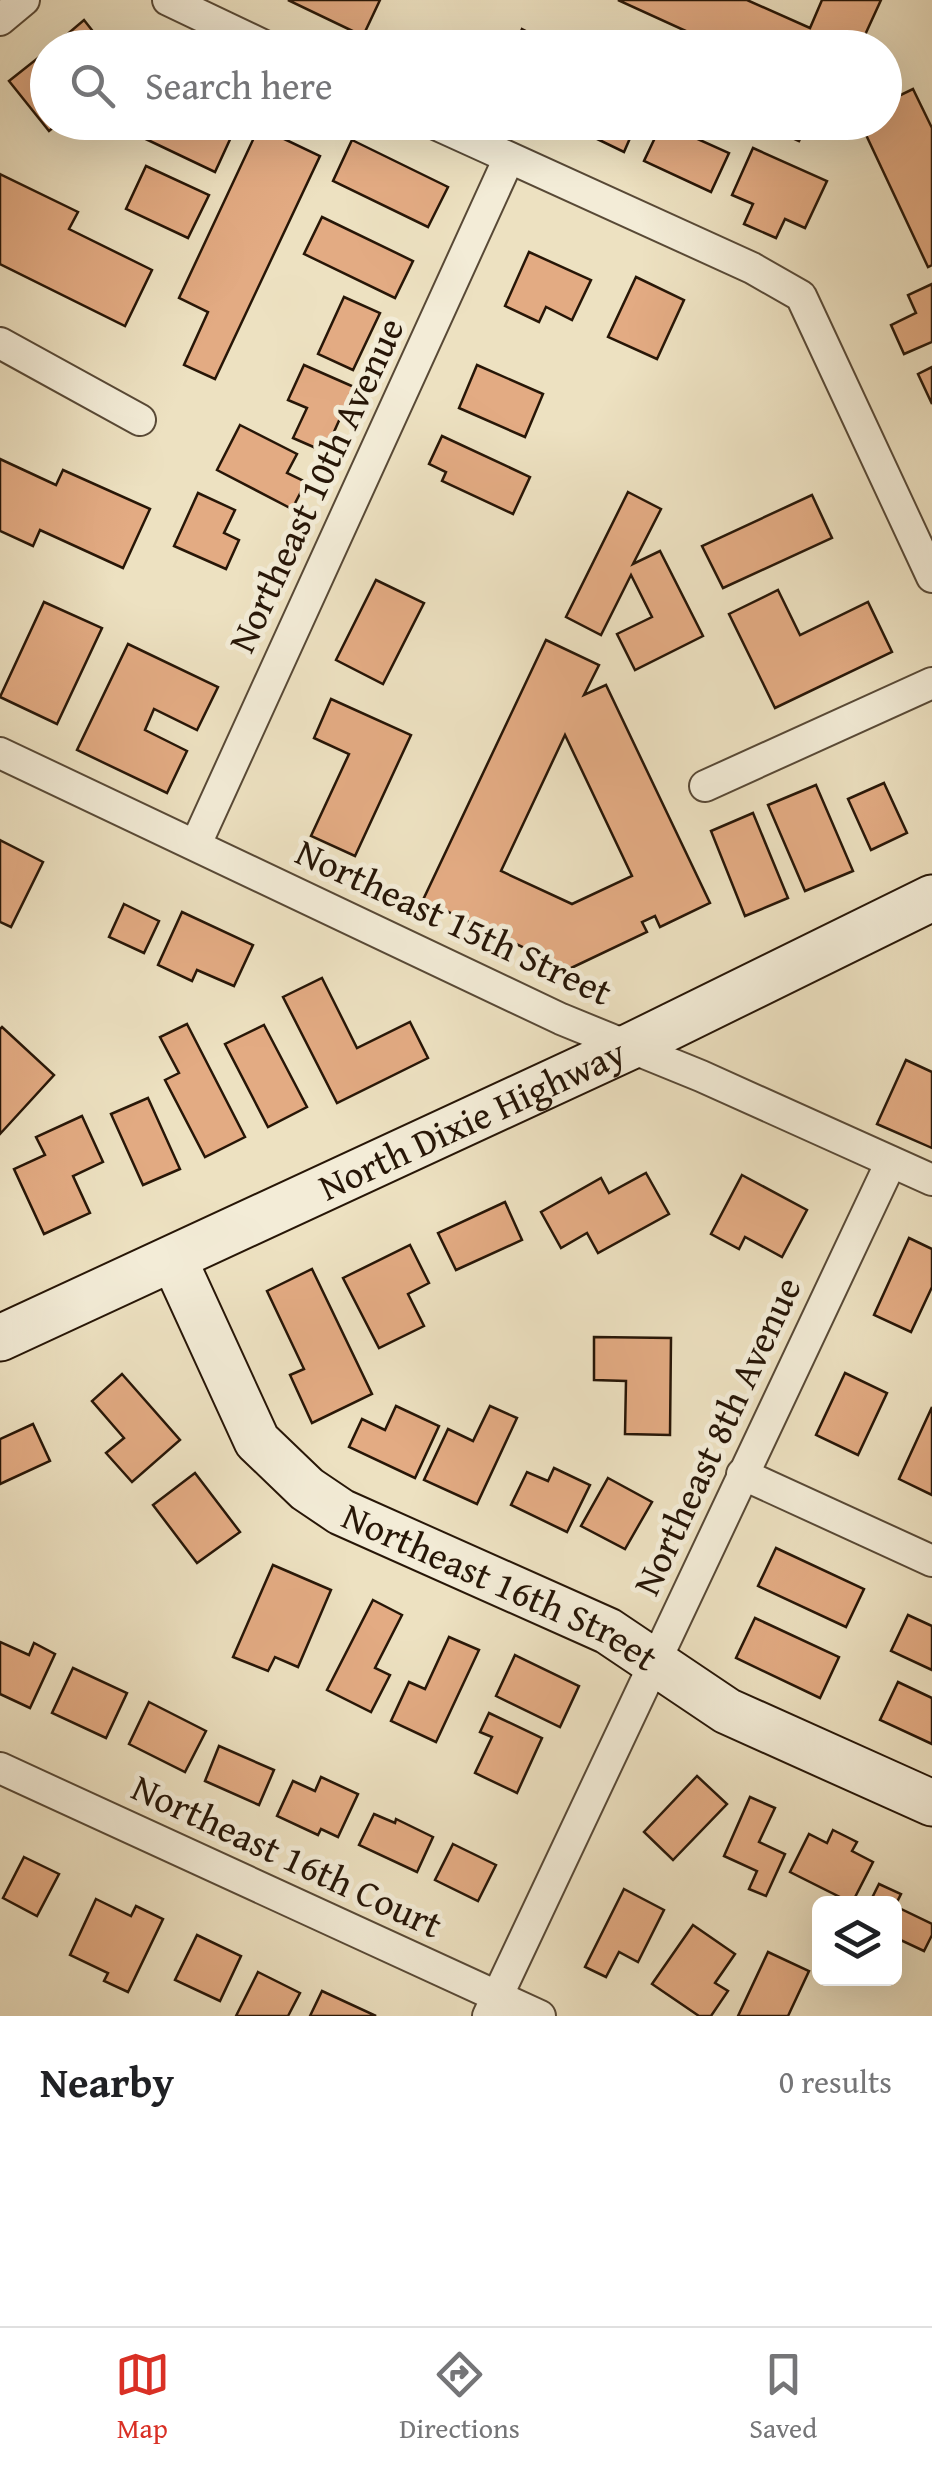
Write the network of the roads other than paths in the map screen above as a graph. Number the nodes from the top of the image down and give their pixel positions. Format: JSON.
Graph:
{"nodes":[{"id":1,"x":24,"y":0,"type":"edge"},
{"id":2,"x":168,"y":0,"type":"edge"},
{"id":3,"x":0,"y":20,"type":"edge"},
{"id":4,"x":231,"y":30,"type":"edge"},
{"id":5,"x":470,"y":140,"type":"edge"},
{"id":6,"x":509,"y":158,"type":"junction"},
{"id":7,"x":0,"y":342,"type":"edge"},
{"id":8,"x":140,"y":420,"type":"dead end"},
{"id":9,"x":932,"y":577,"type":"edge"},
{"id":10,"x":932,"y":683,"type":"edge"},
{"id":11,"x":0,"y":753,"type":"edge"},
{"id":12,"x":705,"y":786,"type":"dead end"},
{"id":13,"x":196,"y":844,"type":"junction"},
{"id":14,"x":932,"y":898,"type":"edge"},
{"id":15,"x":629,"y":1047,"type":"junction"},
{"id":16,"x":891,"y":1162,"type":"junction"},
{"id":17,"x":932,"y":1180,"type":"edge"},
{"id":18,"x":174,"y":1260,"type":"junction"},
{"id":19,"x":2,"y":1330,"type":"edge"},
{"id":20,"x":742,"y":1474,"type":"junction"},
{"id":21,"x":932,"y":1561,"type":"edge"},
{"id":22,"x":654,"y":1663,"type":"junction"},
{"id":23,"x":0,"y":1768,"type":"edge"},
{"id":24,"x":932,"y":1803,"type":"edge"},
{"id":25,"x":492,"y":2006,"type":"edge"},
{"id":26,"x":540,"y":2016,"type":"edge"}],
"edges":[{"from":1,"to":3,"type":"street"},
{"from":2,"to":4,"type":"street"},
{"from":5,"to":6,"type":"street"},
{"from":6,"to":9,"type":"street"},
{"from":6,"to":13,"type":"street","name":"Northeast 10th Avenue"},
{"from":7,"to":8,"type":"street"},
{"from":10,"to":12,"type":"street"},
{"from":11,"to":13,"type":"street","name":"Northeast 15th Street"},
{"from":13,"to":15,"type":"street","name":"Northeast 15th Street"},
{"from":14,"to":15,"type":"street","name":"North Dixie Highway"},
{"from":15,"to":16,"type":"street","name":"Northeast 15th Street"},
{"from":15,"to":18,"type":"street","name":"North Dixie Highway"},
{"from":16,"to":17,"type":"street","name":"Northeast 15th Street"},
{"from":16,"to":20,"type":"street","name":"Northeast 8th Avenue"},
{"from":18,"to":19,"type":"street","name":"North Dixie Highway"},
{"from":18,"to":22,"type":"street","name":"Northeast 16th Street"},
{"from":20,"to":21,"type":"street"},
{"from":20,"to":22,"type":"street","name":"Northeast 8th Avenue"},
{"from":22,"to":24,"type":"street","name":"Northeast 16th Street"},
{"from":22,"to":25,"type":"street","name":"Northeast 8th Avenue"},
{"from":23,"to":25,"type":"street","name":"Northeast 16th Court"},
{"from":25,"to":26,"type":"street","name":"Northeast 16th Court"}]}
